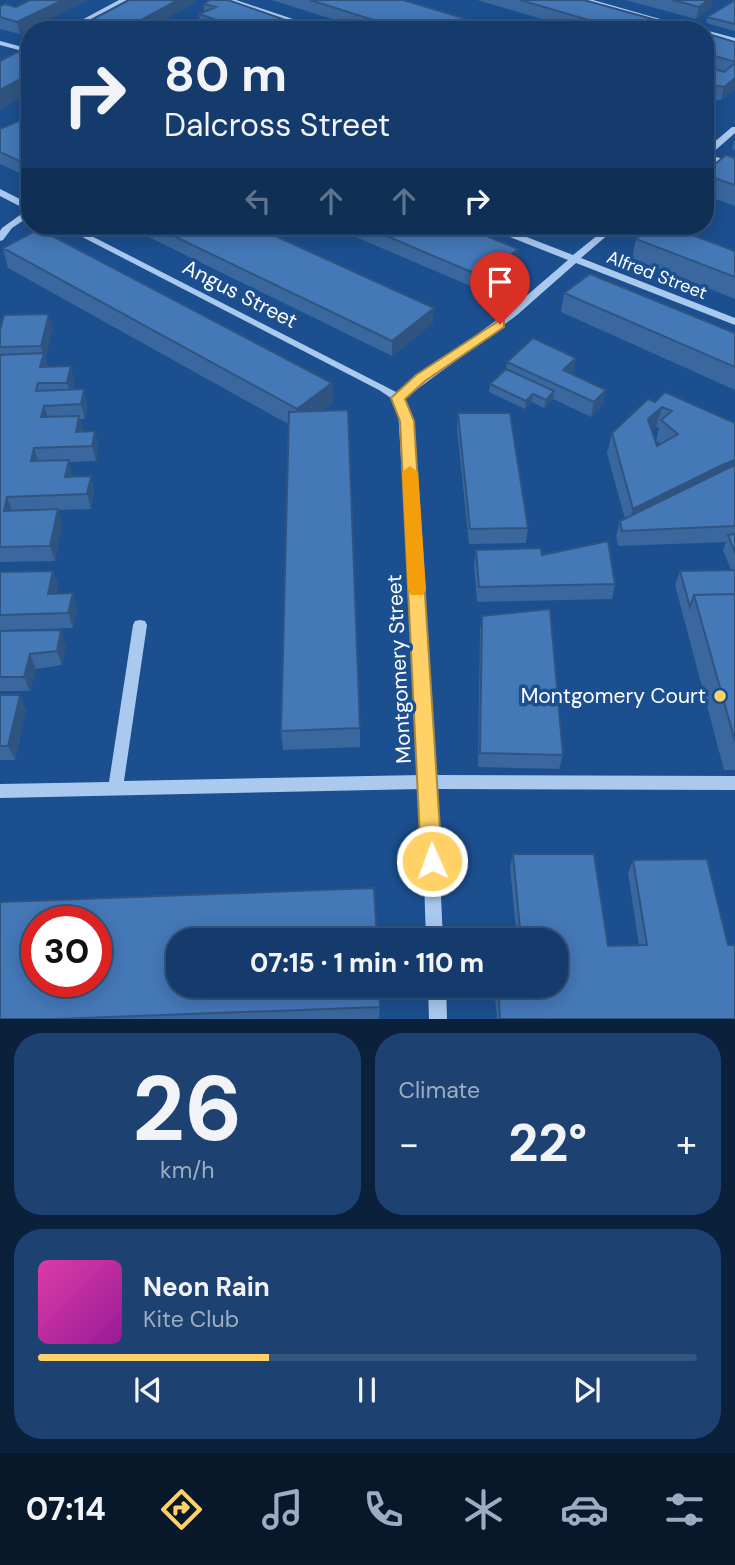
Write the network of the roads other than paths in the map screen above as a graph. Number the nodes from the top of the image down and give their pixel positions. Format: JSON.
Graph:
{"nodes":[{"id":1,"x":124,"y":0,"type":"edge"},
{"id":2,"x":229,"y":0,"type":"edge"},
{"id":3,"x":585,"y":0,"type":"edge"},
{"id":4,"x":83,"y":21,"type":"edge"},
{"id":5,"x":295,"y":21,"type":"edge"},
{"id":6,"x":663,"y":21,"type":"edge"},
{"id":7,"x":714,"y":34,"type":"edge"},
{"id":8,"x":735,"y":40,"type":"edge"},
{"id":9,"x":0,"y":43,"type":"edge"},
{"id":10,"x":21,"y":48,"type":"edge"},
{"id":11,"x":21,"y":54,"type":"edge"},
{"id":12,"x":15,"y":57,"type":"edge"},
{"id":13,"x":735,"y":130,"type":"edge"},
{"id":14,"x":714,"y":148,"type":"edge"},
{"id":15,"x":714,"y":159,"type":"edge"},
{"id":16,"x":735,"y":166,"type":"edge"},
{"id":17,"x":0,"y":192,"type":"edge"},
{"id":18,"x":21,"y":205,"type":"edge"},
{"id":19,"x":21,"y":216,"type":"edge"},
{"id":20,"x":82,"y":235,"type":"edge"},
{"id":21,"x":512,"y":235,"type":"edge"},
{"id":22,"x":603,"y":235,"type":"edge"},
{"id":23,"x":0,"y":238,"type":"edge"},
{"id":24,"x":572,"y":259,"type":"junction"},
{"id":25,"x":735,"y":322,"type":"edge"},
{"id":26,"x":398,"y":398,"type":"junction"},
{"id":27,"x":140,"y":625,"type":"dead end"},
{"id":28,"x":428,"y":782,"type":"junction"},
{"id":29,"x":735,"y":783,"type":"edge"},
{"id":30,"x":116,"y":787,"type":"junction"},
{"id":31,"x":0,"y":791,"type":"edge"},
{"id":32,"x":434,"y":928,"type":"edge"},
{"id":33,"x":437,"y":998,"type":"edge"},
{"id":34,"x":438,"y":1019,"type":"edge"}],
"edges":[{"from":1,"to":4,"type":"street"},
{"from":2,"to":5,"type":"street"},
{"from":3,"to":6,"type":"street"},
{"from":7,"to":8,"type":"street"},
{"from":9,"to":10,"type":"street"},
{"from":11,"to":12,"type":"street"},
{"from":13,"to":14,"type":"street"},
{"from":15,"to":16,"type":"street"},
{"from":17,"to":18,"type":"street"},
{"from":19,"to":23,"type":"street"},
{"from":20,"to":26,"type":"street","name":"Angus Street"},
{"from":21,"to":24,"type":"street","name":"Alfred Street"},
{"from":22,"to":24,"type":"street"},
{"from":24,"to":25,"type":"street","name":"Alfred Street"},
{"from":24,"to":26,"type":"street"},
{"from":26,"to":28,"type":"street","name":"Montgomery Street"},
{"from":27,"to":30,"type":"street"},
{"from":28,"to":29,"type":"street"},
{"from":28,"to":30,"type":"street"},
{"from":28,"to":32,"type":"street","name":"Montgomery Street"},
{"from":30,"to":31,"type":"street"},
{"from":33,"to":34,"type":"street"}]}
